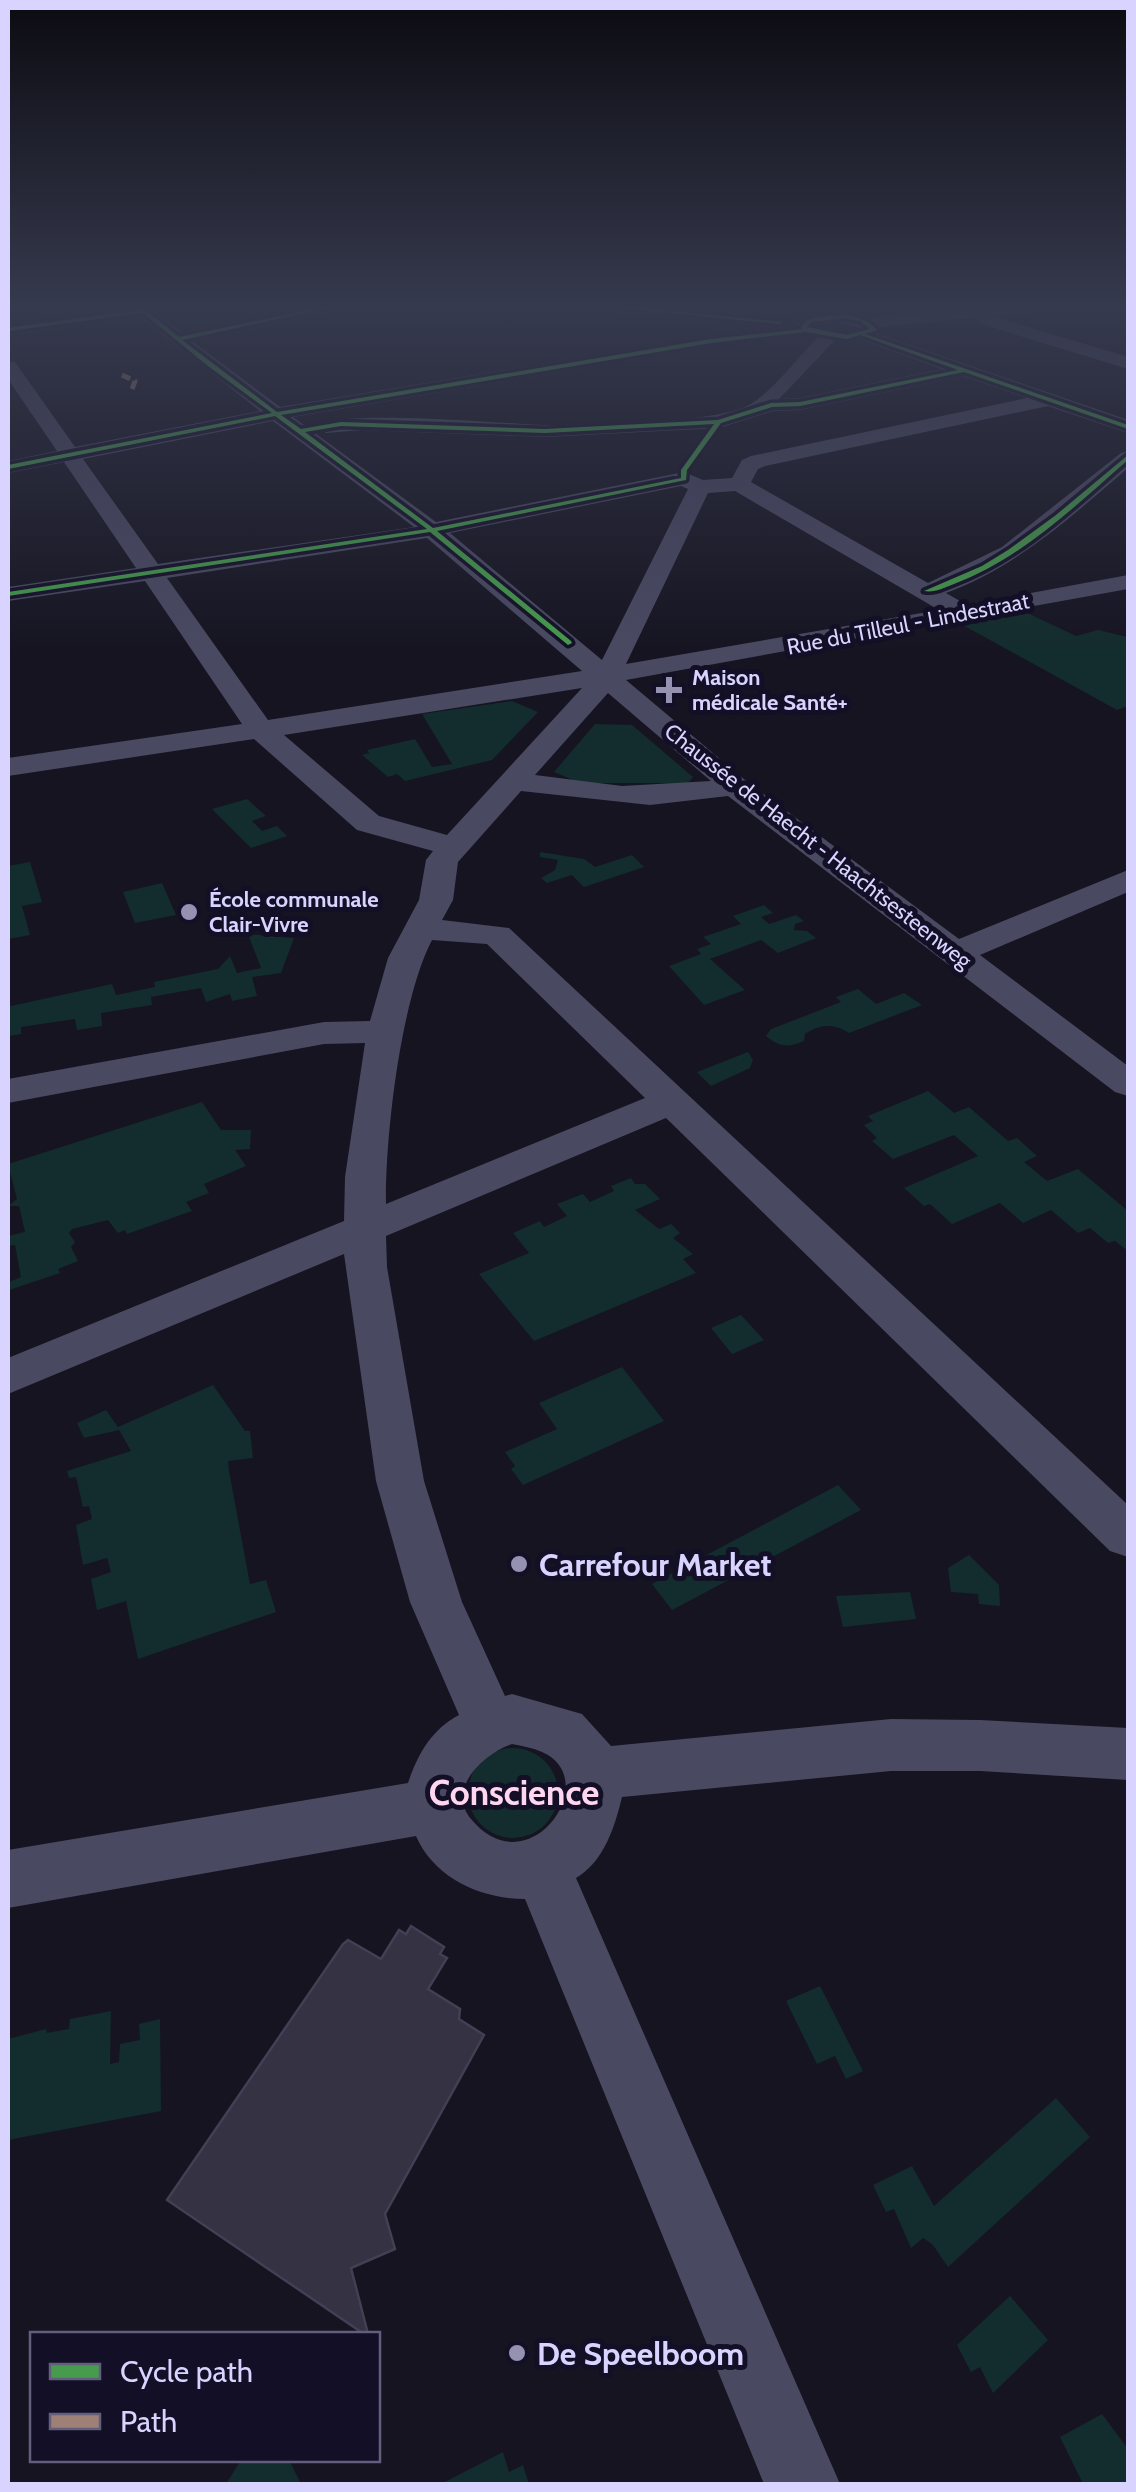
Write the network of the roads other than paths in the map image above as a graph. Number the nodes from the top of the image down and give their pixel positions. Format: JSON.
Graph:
{"nodes":[{"id":1,"x":46,"y":420,"type":"edge"},
{"id":2,"x":241,"y":420,"type":"edge"},
{"id":3,"x":287,"y":420,"type":"edge"},
{"id":4,"x":725,"y":420,"type":"edge"},
{"id":5,"x":954,"y":420,"type":"edge"},
{"id":6,"x":720,"y":422,"type":"junction"},
{"id":7,"x":301,"y":431,"type":"junction"},
{"id":8,"x":70,"y":454,"type":"junction"},
{"id":9,"x":1128,"y":457,"type":"edge"},
{"id":10,"x":8,"y":467,"type":"edge"},
{"id":11,"x":742,"y":478,"type":"junction"},
{"id":12,"x":692,"y":483,"type":"junction"},
{"id":13,"x":432,"y":530,"type":"junction"},
{"id":14,"x":151,"y":573,"type":"junction"},
{"id":15,"x":1128,"y":582,"type":"edge"},
{"id":16,"x":928,"y":591,"type":"junction"},
{"id":17,"x":8,"y":594,"type":"edge"},
{"id":18,"x":964,"y":614,"type":"junction"},
{"id":19,"x":624,"y":638,"type":"junction"},
{"id":20,"x":568,"y":643,"type":"junction"},
{"id":21,"x":607,"y":677,"type":"junction"},
{"id":22,"x":510,"y":692,"type":"junction"},
{"id":23,"x":653,"y":719,"type":"junction"},
{"id":24,"x":563,"y":725,"type":"junction"},
{"id":25,"x":261,"y":730,"type":"junction"},
{"id":26,"x":8,"y":767,"type":"edge"},
{"id":27,"x":511,"y":780,"type":"junction"},
{"id":28,"x":734,"y":786,"type":"junction"},
{"id":29,"x":454,"y":846,"type":"junction"},
{"id":30,"x":1128,"y":880,"type":"edge"},
{"id":31,"x":424,"y":929,"type":"junction"},
{"id":32,"x":956,"y":952,"type":"junction"},
{"id":33,"x":385,"y":1032,"type":"junction"},
{"id":34,"x":1128,"y":1084,"type":"edge"},
{"id":35,"x":8,"y":1091,"type":"edge"},
{"id":36,"x":670,"y":1102,"type":"junction"},
{"id":37,"x":365,"y":1230,"type":"junction"},
{"id":38,"x":8,"y":1377,"type":"edge"},
{"id":39,"x":1128,"y":1536,"type":"edge"},
{"id":40,"x":490,"y":1723,"type":"junction"},
{"id":41,"x":1128,"y":1754,"type":"edge"},
{"id":42,"x":594,"y":1774,"type":"junction"},
{"id":43,"x":436,"y":1805,"type":"junction"},
{"id":44,"x":541,"y":1866,"type":"junction"},
{"id":45,"x":8,"y":1879,"type":"edge"},
{"id":46,"x":802,"y":2484,"type":"edge"}],
"edges":[{"from":1,"to":8,"type":"street"},
{"from":2,"to":8,"type":"street"},
{"from":3,"to":7,"type":"street","name":"Chaussée de Haecht - Haachtsesteenweg"},
{"from":4,"to":6,"type":"street"},
{"from":5,"to":11,"type":"street"},
{"from":6,"to":7,"type":"street"},
{"from":6,"to":12,"type":"street"},
{"from":7,"to":13,"type":"street","name":"Chaussée de Haecht - Haachtsesteenweg"},
{"from":8,"to":10,"type":"street"},
{"from":8,"to":14,"type":"street"},
{"from":9,"to":16,"type":"street"},
{"from":11,"to":12,"type":"street"},
{"from":11,"to":16,"type":"street"},
{"from":12,"to":13,"type":"street"},
{"from":12,"to":19,"type":"street"},
{"from":13,"to":14,"type":"street"},
{"from":13,"to":20,"type":"street","name":"Chaussée de Haecht - Haachtsesteenweg"},
{"from":14,"to":17,"type":"street"},
{"from":14,"to":25,"type":"street"},
{"from":15,"to":18,"type":"street","name":"Rue du Tilleul - Lindestraat"},
{"from":16,"to":18,"type":"street"},
{"from":18,"to":21,"type":"street","name":"Rue du Tilleul - Lindestraat"},
{"from":19,"to":20,"type":"street"},
{"from":19,"to":21,"type":"street"},
{"from":20,"to":21,"type":"street","name":"Chaussée de Haecht - Haachtsesteenweg"},
{"from":21,"to":22,"type":"street","name":"Rue du Tilleul - Lindestraat"},
{"from":21,"to":23,"type":"street","name":"Chaussée de Haecht - Haachtsesteenweg"},
{"from":21,"to":24,"type":"street"},
{"from":22,"to":24,"type":"street"},
{"from":22,"to":25,"type":"street","name":"Rue du Tilleul - Lindestraat"},
{"from":23,"to":24,"type":"street"},
{"from":23,"to":28,"type":"street","name":"Chaussée de Haecht - Haachtsesteenweg"},
{"from":24,"to":27,"type":"street"},
{"from":25,"to":26,"type":"street","name":"Rue du Tilleul - Lindestraat"},
{"from":25,"to":29,"type":"street"},
{"from":27,"to":28,"type":"street"},
{"from":27,"to":29,"type":"street"},
{"from":28,"to":32,"type":"street","name":"Chaussée de Haecht - Haachtsesteenweg"},
{"from":29,"to":31,"type":"street"},
{"from":30,"to":32,"type":"street"},
{"from":31,"to":33,"type":"street"},
{"from":31,"to":36,"type":"street"},
{"from":32,"to":34,"type":"street","name":"Chaussée de Haecht - Haachtsesteenweg"},
{"from":33,"to":35,"type":"street"},
{"from":33,"to":37,"type":"street"},
{"from":36,"to":37,"type":"street"},
{"from":36,"to":39,"type":"street"},
{"from":37,"to":38,"type":"street"},
{"from":37,"to":40,"type":"street"},
{"from":40,"to":42,"type":"street"},
{"from":40,"to":43,"type":"street"},
{"from":41,"to":42,"type":"street"},
{"from":42,"to":44,"type":"street"},
{"from":43,"to":44,"type":"street"},
{"from":43,"to":45,"type":"street"},
{"from":44,"to":46,"type":"street"}]}
